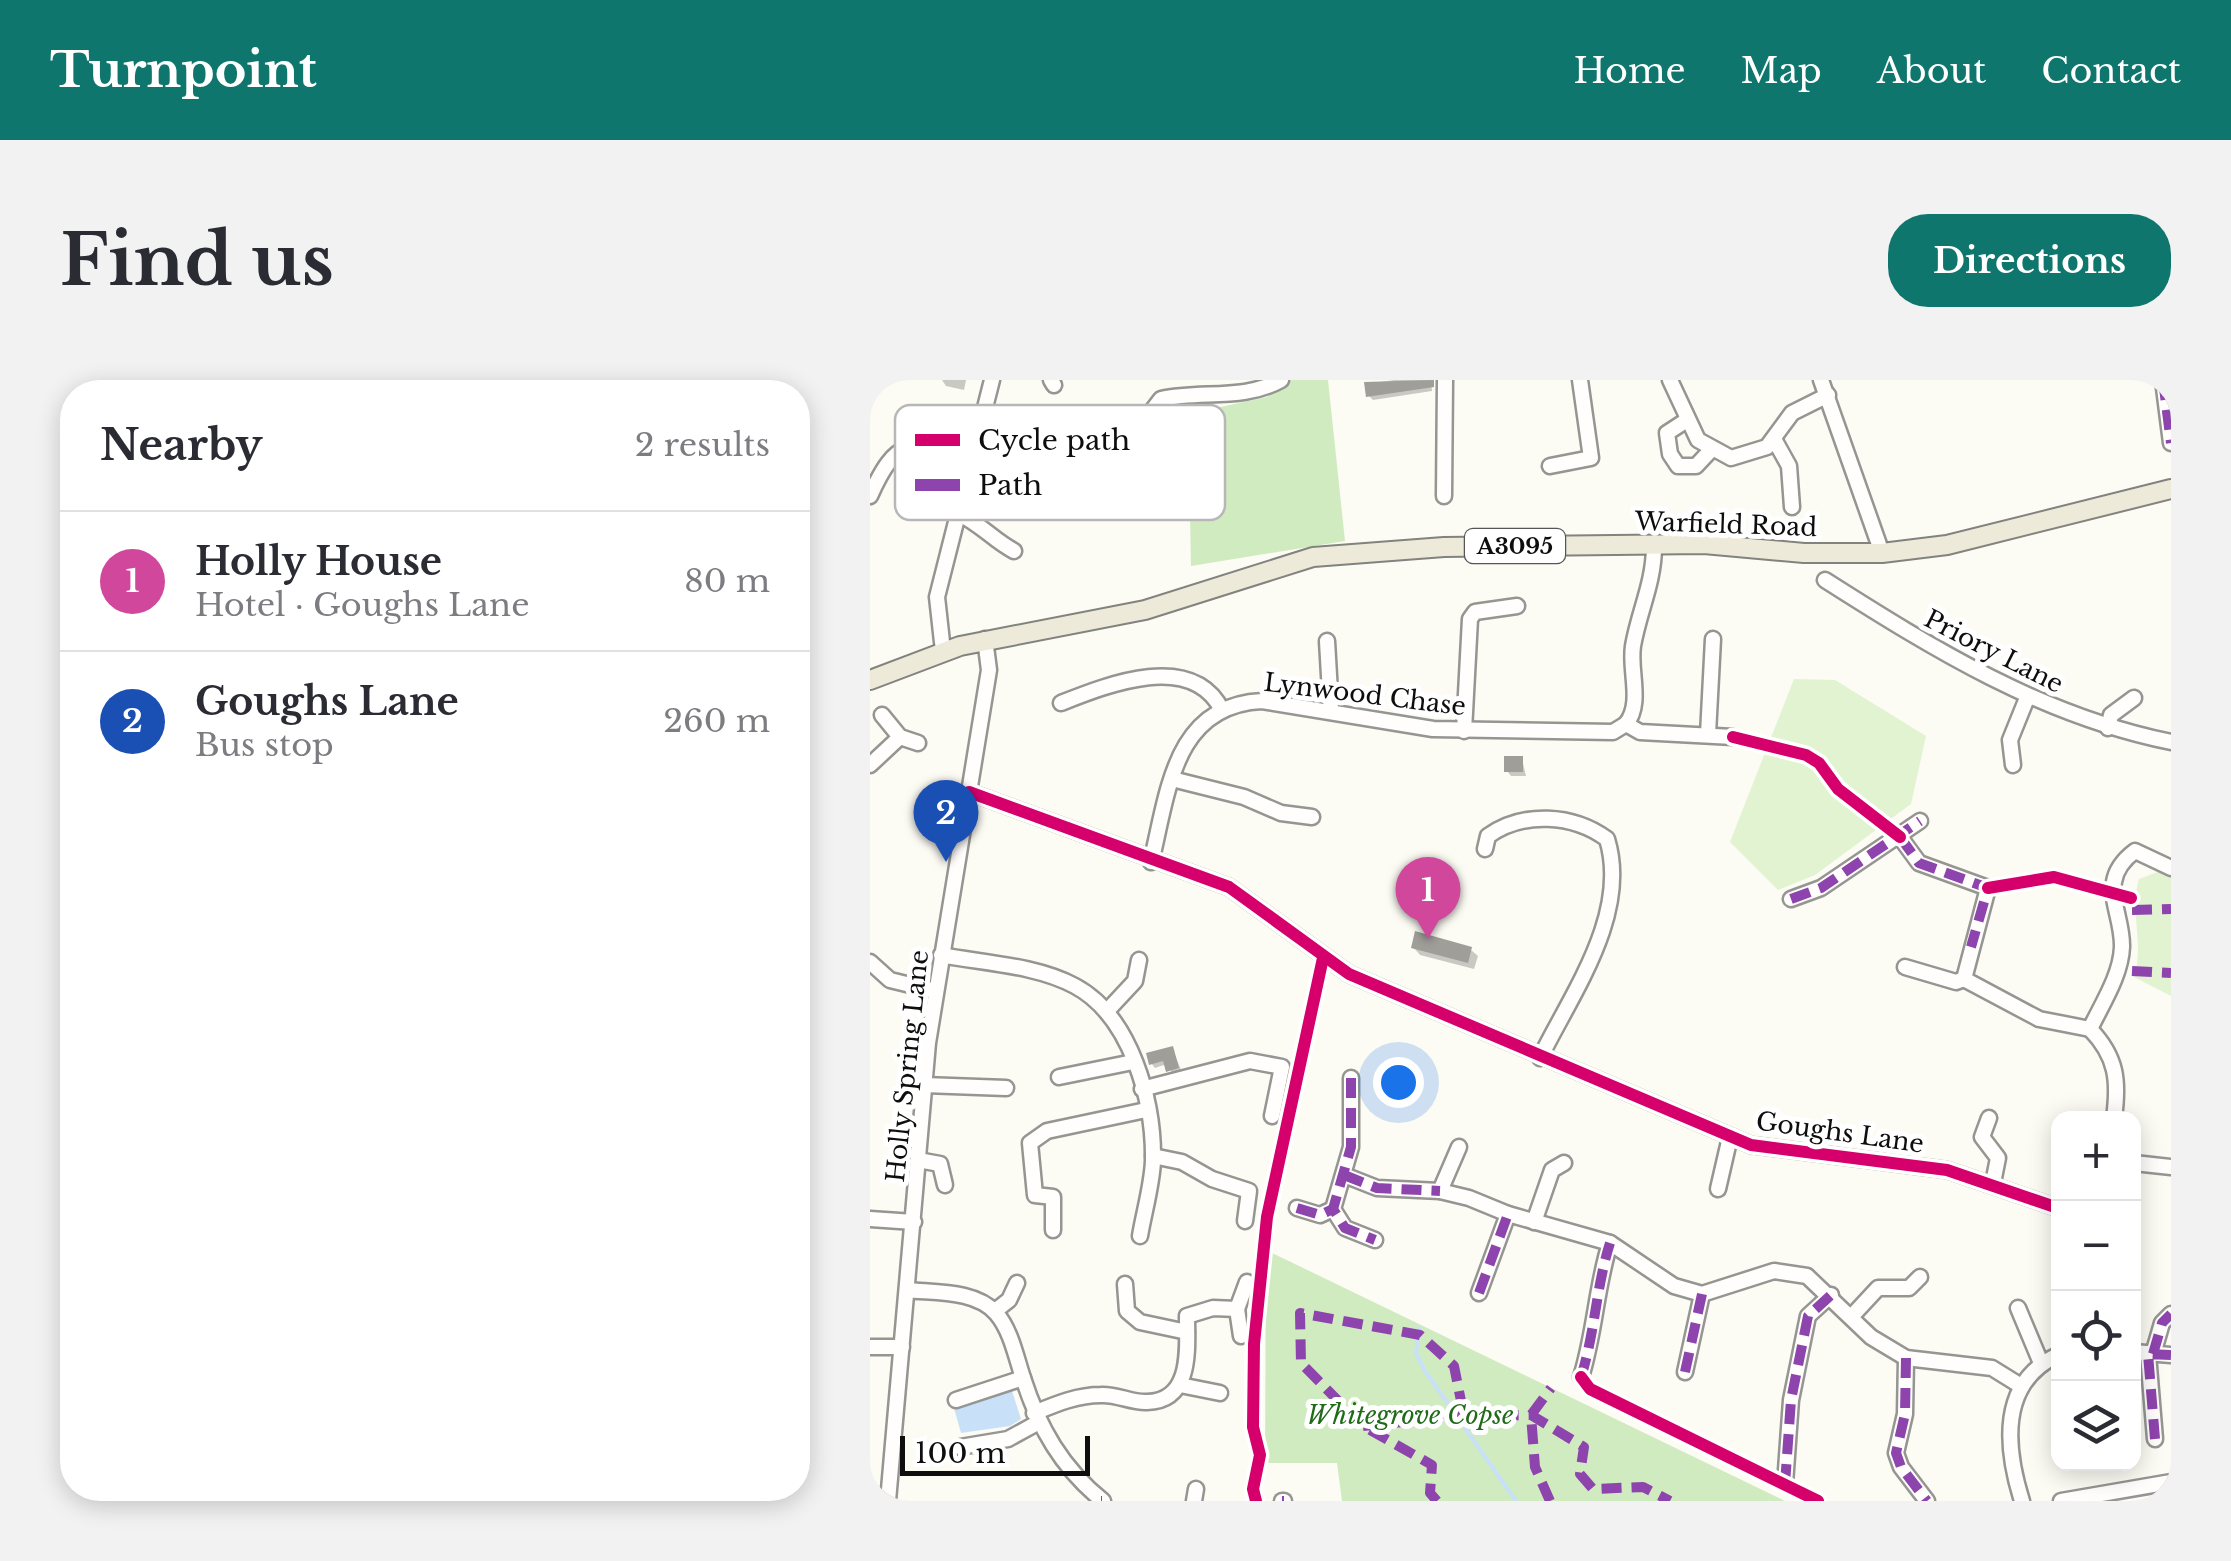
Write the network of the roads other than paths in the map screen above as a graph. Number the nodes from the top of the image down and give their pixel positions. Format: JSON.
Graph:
{"nodes":[{"id":1,"x":992,"y":380,"type":"edge"},
{"id":2,"x":1231,"y":380,"type":"edge"},
{"id":3,"x":1281,"y":380,"type":"edge"},
{"id":4,"x":1445,"y":380,"type":"edge"},
{"id":5,"x":1580,"y":380,"type":"edge"},
{"id":6,"x":1670,"y":380,"type":"edge"},
{"id":7,"x":1821,"y":380,"type":"edge"},
{"id":8,"x":2163,"y":380,"type":"edge"},
{"id":9,"x":1828,"y":395,"type":"junction"},
{"id":10,"x":1231,"y":396,"type":"junction"},
{"id":11,"x":2168,"y":400,"type":"edge"},
{"id":12,"x":986,"y":405,"type":"edge"},
{"id":13,"x":1154,"y":405,"type":"edge"},
{"id":14,"x":1686,"y":420,"type":"junction"},
{"id":15,"x":1774,"y":440,"type":"junction"},
{"id":16,"x":2171,"y":443,"type":"edge"},
{"id":17,"x":1710,"y":450,"type":"junction"},
{"id":18,"x":895,"y":454,"type":"edge"},
{"id":19,"x":1550,"y":466,"type":"dead end"},
{"id":20,"x":2171,"y":490,"type":"edge"},
{"id":21,"x":870,"y":496,"type":"edge"},
{"id":22,"x":1444,"y":496,"type":"dead end"},
{"id":23,"x":1792,"y":507,"type":"dead end"},
{"id":24,"x":955,"y":520,"type":"edge"},
{"id":25,"x":974,"y":520,"type":"edge"},
{"id":26,"x":1654,"y":546,"type":"junction"},
{"id":27,"x":1014,"y":551,"type":"dead end"},
{"id":28,"x":1882,"y":553,"type":"junction"},
{"id":29,"x":1825,"y":580,"type":"dead end"},
{"id":30,"x":1517,"y":606,"type":"dead end"},
{"id":31,"x":985,"y":638,"type":"junction"},
{"id":32,"x":1712,"y":639,"type":"dead end"},
{"id":33,"x":1326,"y":641,"type":"dead end"},
{"id":34,"x":942,"y":651,"type":"junction"},
{"id":35,"x":870,"y":680,"type":"edge"},
{"id":36,"x":1067,"y":696,"type":"dead end"},
{"id":37,"x":2027,"y":698,"type":"junction"},
{"id":38,"x":2134,"y":698,"type":"dead end"},
{"id":39,"x":1222,"y":710,"type":"junction"},
{"id":40,"x":1331,"y":710,"type":"junction"},
{"id":41,"x":882,"y":716,"type":"dead end"},
{"id":42,"x":1626,"y":724,"type":"junction"},
{"id":43,"x":2108,"y":728,"type":"junction"},
{"id":44,"x":1464,"y":731,"type":"junction"},
{"id":45,"x":1708,"y":734,"type":"junction"},
{"id":46,"x":900,"y":737,"type":"junction"},
{"id":47,"x":1733,"y":737,"type":"dead end"},
{"id":48,"x":2171,"y":742,"type":"edge"},
{"id":49,"x":918,"y":743,"type":"dead end"},
{"id":50,"x":2013,"y":765,"type":"dead end"},
{"id":51,"x":870,"y":766,"type":"edge"},
{"id":52,"x":1172,"y":779,"type":"junction"},
{"id":53,"x":968,"y":792,"type":"junction"},
{"id":54,"x":1312,"y":817,"type":"dead end"},
{"id":55,"x":1920,"y":822,"type":"dead end"},
{"id":56,"x":1900,"y":837,"type":"junction"},
{"id":57,"x":1485,"y":850,"type":"dead end"},
{"id":58,"x":1151,"y":862,"type":"junction"},
{"id":59,"x":2171,"y":868,"type":"edge"},
{"id":60,"x":1791,"y":899,"type":"dead end"},
{"id":61,"x":940,"y":954,"type":"junction"},
{"id":62,"x":1139,"y":960,"type":"dead end"},
{"id":63,"x":870,"y":962,"type":"edge"},
{"id":64,"x":1905,"y":967,"type":"dead end"},
{"id":65,"x":1964,"y":979,"type":"junction"},
{"id":66,"x":935,"y":991,"type":"junction"},
{"id":67,"x":1107,"y":1011,"type":"junction"},
{"id":68,"x":2090,"y":1029,"type":"junction"},
{"id":69,"x":1540,"y":1058,"type":"junction"},
{"id":70,"x":1133,"y":1062,"type":"junction"},
{"id":71,"x":1059,"y":1077,"type":"dead end"},
{"id":72,"x":1351,"y":1078,"type":"dead end"},
{"id":73,"x":924,"y":1085,"type":"junction"},
{"id":74,"x":1006,"y":1088,"type":"dead end"},
{"id":75,"x":1142,"y":1090,"type":"junction"},
{"id":76,"x":1146,"y":1110,"type":"junction"},
{"id":77,"x":2114,"y":1111,"type":"edge"},
{"id":78,"x":1272,"y":1116,"type":"dead end"},
{"id":79,"x":1990,"y":1118,"type":"dead end"},
{"id":80,"x":1730,"y":1136,"type":"junction"},
{"id":81,"x":1459,"y":1147,"type":"dead end"},
{"id":82,"x":1153,"y":1156,"type":"junction"},
{"id":83,"x":918,"y":1160,"type":"junction"},
{"id":84,"x":1535,"y":1162,"type":"dead end"},
{"id":85,"x":2141,"y":1164,"type":"edge"},
{"id":86,"x":2171,"y":1167,"type":"edge"},
{"id":87,"x":1344,"y":1175,"type":"junction"},
{"id":88,"x":1993,"y":1183,"type":"junction"},
{"id":89,"x":945,"y":1186,"type":"dead end"},
{"id":90,"x":1718,"y":1189,"type":"dead end"},
{"id":91,"x":1440,"y":1191,"type":"junction"},
{"id":92,"x":2051,"y":1205,"type":"edge"},
{"id":93,"x":1297,"y":1208,"type":"dead end"},
{"id":94,"x":1334,"y":1210,"type":"junction"},
{"id":95,"x":1508,"y":1214,"type":"junction"},
{"id":96,"x":870,"y":1219,"type":"edge"},
{"id":97,"x":1245,"y":1221,"type":"dead end"},
{"id":98,"x":914,"y":1222,"type":"junction"},
{"id":99,"x":1534,"y":1222,"type":"junction"},
{"id":100,"x":1053,"y":1230,"type":"dead end"},
{"id":101,"x":1140,"y":1236,"type":"dead end"},
{"id":102,"x":1374,"y":1240,"type":"dead end"},
{"id":103,"x":1610,"y":1243,"type":"junction"},
{"id":104,"x":1920,"y":1277,"type":"dead end"},
{"id":105,"x":1247,"y":1282,"type":"dead end"},
{"id":106,"x":1017,"y":1283,"type":"dead end"},
{"id":107,"x":1125,"y":1284,"type":"dead end"},
{"id":108,"x":907,"y":1290,"type":"junction"},
{"id":109,"x":1479,"y":1293,"type":"dead end"},
{"id":110,"x":1702,"y":1294,"type":"junction"},
{"id":111,"x":1830,"y":1295,"type":"junction"},
{"id":112,"x":2018,"y":1308,"type":"dead end"},
{"id":113,"x":1237,"y":1309,"type":"junction"},
{"id":114,"x":995,"y":1311,"type":"junction"},
{"id":115,"x":2171,"y":1314,"type":"edge"},
{"id":116,"x":1852,"y":1316,"type":"junction"},
{"id":117,"x":1187,"y":1332,"type":"junction"},
{"id":118,"x":1241,"y":1336,"type":"dead end"},
{"id":119,"x":870,"y":1347,"type":"edge"},
{"id":120,"x":902,"y":1347,"type":"junction"},
{"id":121,"x":2145,"y":1353,"type":"edge"},
{"id":122,"x":2171,"y":1354,"type":"edge"},
{"id":123,"x":2051,"y":1357,"type":"edge"},
{"id":124,"x":1906,"y":1358,"type":"junction"},
{"id":125,"x":2041,"y":1362,"type":"junction"},
{"id":126,"x":1685,"y":1372,"type":"dead end"},
{"id":127,"x":1581,"y":1376,"type":"dead end"},
{"id":128,"x":1022,"y":1378,"type":"junction"},
{"id":129,"x":1180,"y":1385,"type":"junction"},
{"id":130,"x":2021,"y":1386,"type":"junction"},
{"id":131,"x":1220,"y":1393,"type":"dead end"},
{"id":132,"x":956,"y":1400,"type":"dead end"},
{"id":133,"x":1036,"y":1417,"type":"junction"},
{"id":134,"x":2155,"y":1439,"type":"dead end"},
{"id":135,"x":960,"y":1447,"type":"dead end"},
{"id":136,"x":2171,"y":1482,"type":"edge"},
{"id":137,"x":1784,"y":1484,"type":"dead end"},
{"id":138,"x":888,"y":1501,"type":"edge"},
{"id":139,"x":1102,"y":1501,"type":"edge"},
{"id":140,"x":1927,"y":1501,"type":"edge"},
{"id":141,"x":2022,"y":1501,"type":"edge"},
{"id":142,"x":2060,"y":1501,"type":"edge"}],
"edges":[{"from":1,"to":12,"type":"street"},
{"from":2,"to":10,"type":"street"},
{"from":3,"to":10,"type":"street"},
{"from":4,"to":22,"type":"street"},
{"from":5,"to":19,"type":"street"},
{"from":6,"to":14,"type":"street"},
{"from":7,"to":9,"type":"street"},
{"from":8,"to":11,"type":"street"},
{"from":9,"to":15,"type":"street"},
{"from":9,"to":28,"type":"street"},
{"from":10,"to":13,"type":"street"},
{"from":11,"to":16,"type":"street"},
{"from":14,"to":17,"type":"street"},
{"from":14,"to":17,"type":"street"},
{"from":15,"to":17,"type":"street"},
{"from":15,"to":23,"type":"street"},
{"from":18,"to":21,"type":"street"},
{"from":20,"to":28,"type":"main road","name":"Warfield Road","number":"A3095"},
{"from":24,"to":34,"type":"street"},
{"from":25,"to":27,"type":"street"},
{"from":26,"to":28,"type":"main road","name":"Warfield Road","number":"A3095"},
{"from":26,"to":31,"type":"main road","name":"Warfield Road","number":"A3095"},
{"from":26,"to":42,"type":"street"},
{"from":29,"to":37,"type":"street","name":"Priory Lane"},
{"from":30,"to":44,"type":"street"},
{"from":31,"to":34,"type":"main road","name":"Warfield Road","number":"A3095"},
{"from":31,"to":53,"type":"street","name":"Holly Spring Lane"},
{"from":32,"to":45,"type":"street"},
{"from":33,"to":40,"type":"street"},
{"from":34,"to":35,"type":"main road","name":"Warfield Road","number":"A3095"},
{"from":36,"to":39,"type":"street"},
{"from":37,"to":43,"type":"street","name":"Priory Lane"},
{"from":37,"to":50,"type":"street"},
{"from":38,"to":43,"type":"street"},
{"from":39,"to":40,"type":"street","name":"Lynwood Chase"},
{"from":39,"to":52,"type":"street"},
{"from":40,"to":44,"type":"street","name":"Lynwood Chase"},
{"from":41,"to":46,"type":"street"},
{"from":42,"to":44,"type":"street","name":"Lynwood Chase"},
{"from":42,"to":45,"type":"street","name":"Lynwood Chase"},
{"from":43,"to":48,"type":"street","name":"Priory Lane"},
{"from":45,"to":47,"type":"street","name":"Lynwood Chase"},
{"from":46,"to":49,"type":"street"},
{"from":46,"to":51,"type":"street"},
{"from":52,"to":54,"type":"street"},
{"from":52,"to":58,"type":"street"},
{"from":53,"to":58,"type":"street","name":"Goughs Lane"},
{"from":53,"to":61,"type":"street","name":"Holly Spring Lane"},
{"from":55,"to":56,"type":"street"},
{"from":56,"to":60,"type":"street"},
{"from":56,"to":65,"type":"street"},
{"from":57,"to":69,"type":"street"},
{"from":58,"to":69,"type":"street","name":"Goughs Lane"},
{"from":59,"to":68,"type":"street"},
{"from":61,"to":66,"type":"street","name":"Holly Spring Lane"},
{"from":61,"to":67,"type":"street"},
{"from":62,"to":67,"type":"street"},
{"from":63,"to":66,"type":"street"},
{"from":64,"to":65,"type":"street"},
{"from":65,"to":68,"type":"street"},
{"from":66,"to":73,"type":"street","name":"Holly Spring Lane"},
{"from":67,"to":70,"type":"street"},
{"from":68,"to":77,"type":"street"},
{"from":69,"to":80,"type":"street","name":"Goughs Lane"},
{"from":70,"to":71,"type":"street"},
{"from":70,"to":75,"type":"street"},
{"from":72,"to":87,"type":"street"},
{"from":73,"to":74,"type":"street"},
{"from":73,"to":83,"type":"street","name":"Holly Spring Lane"},
{"from":75,"to":76,"type":"street"},
{"from":75,"to":78,"type":"street"},
{"from":76,"to":82,"type":"street"},
{"from":76,"to":100,"type":"street"},
{"from":79,"to":88,"type":"street"},
{"from":80,"to":88,"type":"street","name":"Goughs Lane"},
{"from":80,"to":90,"type":"street"},
{"from":81,"to":91,"type":"street"},
{"from":82,"to":97,"type":"street"},
{"from":82,"to":101,"type":"street"},
{"from":83,"to":89,"type":"street"},
{"from":83,"to":98,"type":"street","name":"Holly Spring Lane"},
{"from":84,"to":99,"type":"street"},
{"from":85,"to":86,"type":"street"},
{"from":87,"to":91,"type":"street"},
{"from":87,"to":94,"type":"street"},
{"from":88,"to":92,"type":"street","name":"Goughs Lane"},
{"from":91,"to":95,"type":"street"},
{"from":93,"to":94,"type":"street"},
{"from":94,"to":102,"type":"street"},
{"from":95,"to":99,"type":"street"},
{"from":95,"to":109,"type":"street"},
{"from":96,"to":98,"type":"street"},
{"from":98,"to":108,"type":"street","name":"Holly Spring Lane"},
{"from":99,"to":103,"type":"street"},
{"from":103,"to":110,"type":"street"},
{"from":103,"to":127,"type":"street"},
{"from":104,"to":116,"type":"street"},
{"from":105,"to":113,"type":"street"},
{"from":106,"to":114,"type":"street"},
{"from":107,"to":117,"type":"street"},
{"from":108,"to":114,"type":"street"},
{"from":108,"to":120,"type":"street","name":"Holly Spring Lane"},
{"from":110,"to":111,"type":"street"},
{"from":110,"to":126,"type":"street"},
{"from":111,"to":116,"type":"street"},
{"from":111,"to":137,"type":"street"},
{"from":112,"to":125,"type":"street"},
{"from":113,"to":117,"type":"street"},
{"from":113,"to":118,"type":"street"},
{"from":114,"to":128,"type":"street"},
{"from":115,"to":121,"type":"street"},
{"from":116,"to":124,"type":"street"},
{"from":117,"to":129,"type":"street"},
{"from":119,"to":120,"type":"street"},
{"from":120,"to":138,"type":"street","name":"Holly Spring Lane"},
{"from":121,"to":122,"type":"street"},
{"from":121,"to":134,"type":"street"},
{"from":123,"to":125,"type":"street"},
{"from":124,"to":130,"type":"street"},
{"from":124,"to":140,"type":"street"},
{"from":125,"to":130,"type":"street"},
{"from":128,"to":132,"type":"street"},
{"from":128,"to":133,"type":"street"},
{"from":129,"to":131,"type":"street"},
{"from":129,"to":133,"type":"street"},
{"from":130,"to":141,"type":"street"},
{"from":133,"to":135,"type":"street"},
{"from":133,"to":139,"type":"street"},
{"from":136,"to":142,"type":"street"}]}
